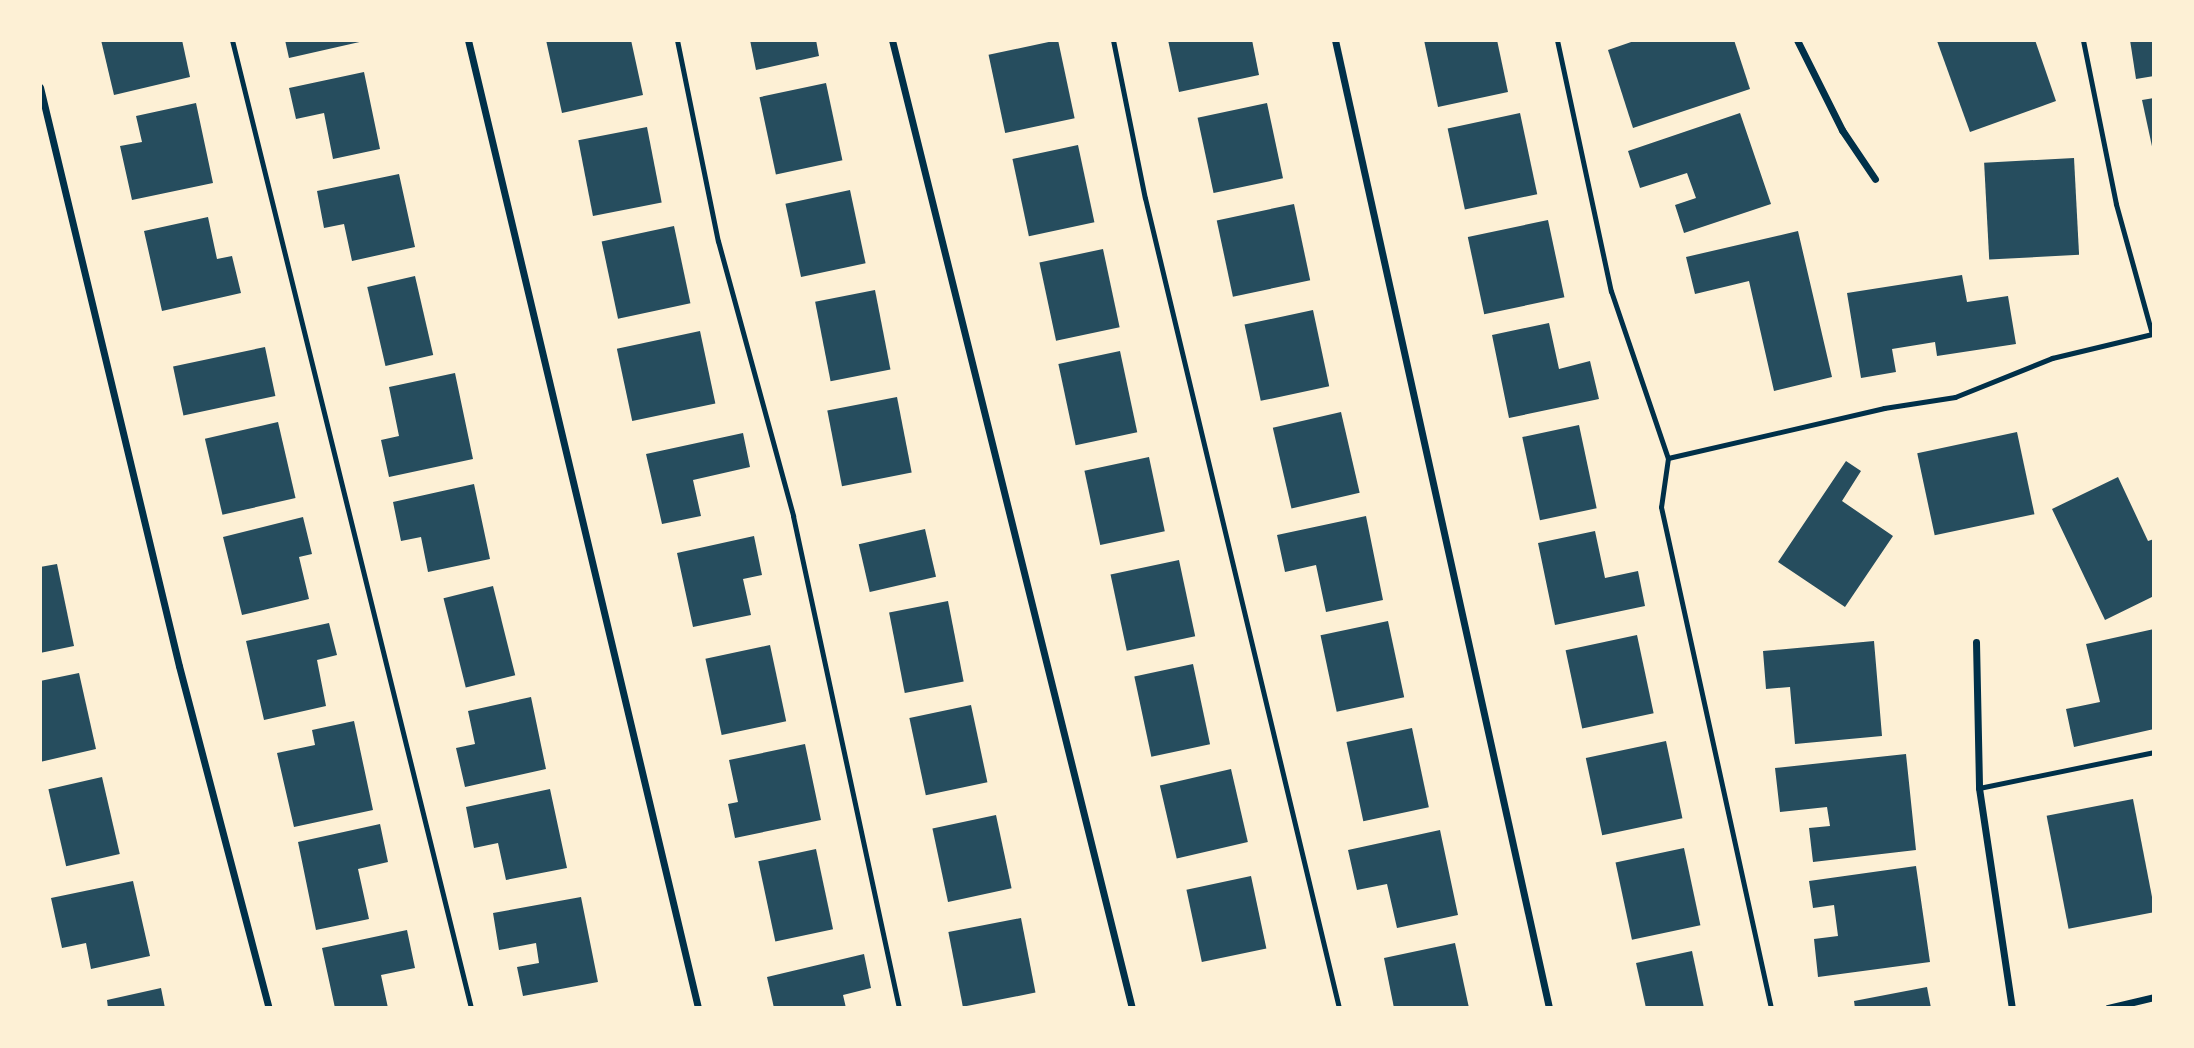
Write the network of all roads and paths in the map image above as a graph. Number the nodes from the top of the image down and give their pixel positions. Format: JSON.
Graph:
{"nodes":[{"id":1,"x":232,"y":40,"type":"edge"},
{"id":2,"x":468,"y":40,"type":"edge"},
{"id":3,"x":677,"y":40,"type":"edge"},
{"id":4,"x":892,"y":40,"type":"edge"},
{"id":5,"x":1113,"y":40,"type":"edge"},
{"id":6,"x":1335,"y":40,"type":"edge"},
{"id":7,"x":1558,"y":40,"type":"edge"},
{"id":8,"x":1797,"y":40,"type":"edge"},
{"id":9,"x":2083,"y":40,"type":"edge"},
{"id":10,"x":40,"y":87,"type":"edge"},
{"id":11,"x":1875,"y":179,"type":"dead end"},
{"id":12,"x":2153,"y":337,"type":"edge"},
{"id":13,"x":1668,"y":458,"type":"junction"},
{"id":14,"x":1976,"y":642,"type":"dead end"},
{"id":15,"x":2154,"y":752,"type":"edge"},
{"id":16,"x":1979,"y":788,"type":"junction"},
{"id":17,"x":2154,"y":997,"type":"edge"},
{"id":18,"x":269,"y":1008,"type":"edge"},
{"id":19,"x":471,"y":1008,"type":"edge"},
{"id":20,"x":698,"y":1008,"type":"edge"},
{"id":21,"x":899,"y":1008,"type":"edge"},
{"id":22,"x":1132,"y":1008,"type":"edge"},
{"id":23,"x":1339,"y":1008,"type":"edge"},
{"id":24,"x":1549,"y":1008,"type":"edge"},
{"id":25,"x":1771,"y":1008,"type":"edge"},
{"id":26,"x":2012,"y":1008,"type":"edge"},
{"id":27,"x":2108,"y":1008,"type":"edge"}],
"edges":[{"from":1,"to":19,"type":"lane"},
{"from":2,"to":20,"type":"street"},
{"from":3,"to":21,"type":"lane"},
{"from":4,"to":22,"type":"street"},
{"from":5,"to":23,"type":"lane"},
{"from":6,"to":24,"type":"street"},
{"from":7,"to":13,"type":"lane"},
{"from":8,"to":11,"type":"street"},
{"from":9,"to":12,"type":"lane"},
{"from":10,"to":18,"type":"street"},
{"from":12,"to":13,"type":"lane"},
{"from":13,"to":25,"type":"lane"},
{"from":14,"to":16,"type":"street"},
{"from":15,"to":16,"type":"lane"},
{"from":16,"to":26,"type":"street"},
{"from":17,"to":27,"type":"street"}]}
